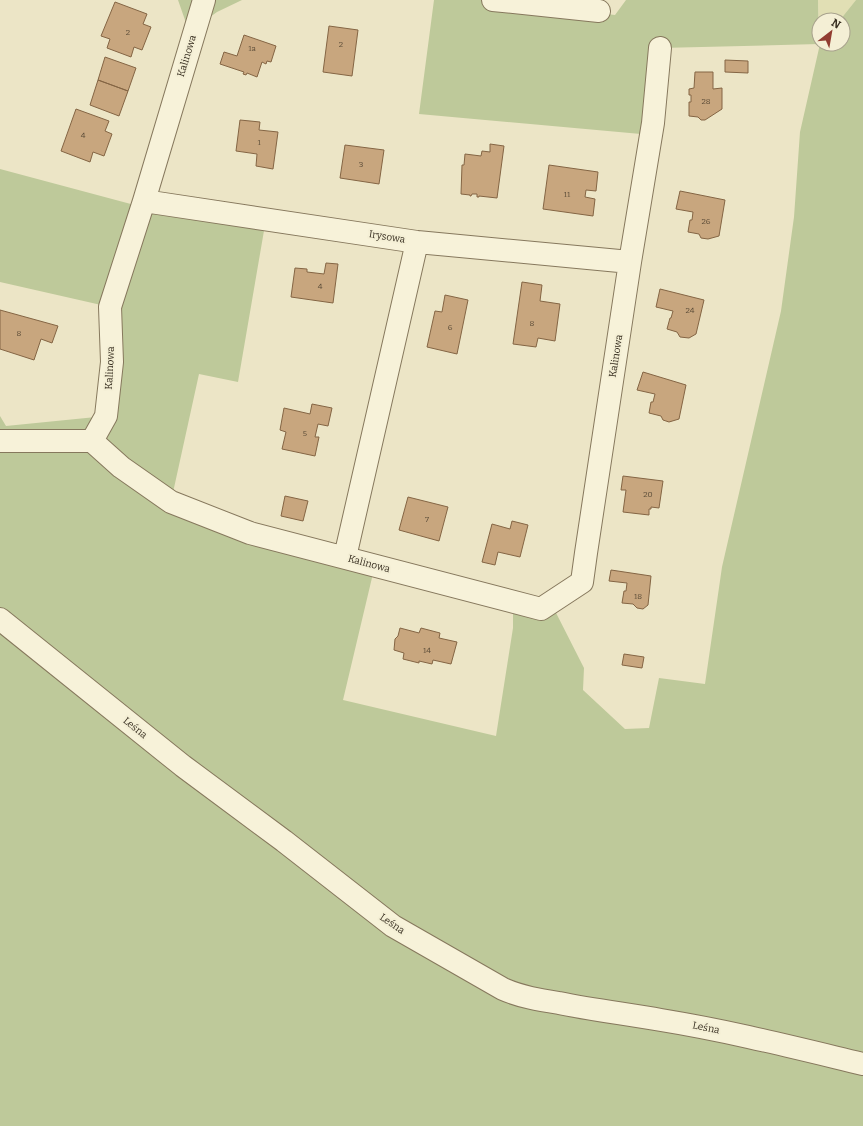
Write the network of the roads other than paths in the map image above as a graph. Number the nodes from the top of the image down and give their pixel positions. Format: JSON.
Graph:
{"nodes":[{"id":1,"x":204,"y":0,"type":"edge"},
{"id":2,"x":493,"y":0,"type":"edge"},
{"id":3,"x":599,"y":11,"type":"dead end"},
{"id":4,"x":660,"y":48,"type":"dead end"},
{"id":5,"x":144,"y":201,"type":"junction"},
{"id":6,"x":417,"y":242,"type":"junction"},
{"id":7,"x":630,"y":262,"type":"junction"},
{"id":8,"x":0,"y":441,"type":"edge"},
{"id":9,"x":92,"y":441,"type":"junction"},
{"id":10,"x":345,"y":557,"type":"junction"},
{"id":11,"x":0,"y":619,"type":"edge"},
{"id":12,"x":863,"y":1064,"type":"edge"}],
"edges":[{"from":1,"to":5,"type":"street","name":"Kalinowa"},
{"from":2,"to":3,"type":"street"},
{"from":4,"to":7,"type":"street","name":"Kalinowa"},
{"from":5,"to":6,"type":"street","name":"Irysowa"},
{"from":5,"to":9,"type":"street","name":"Kalinowa"},
{"from":6,"to":7,"type":"street","name":"Irysowa"},
{"from":6,"to":10,"type":"street"},
{"from":7,"to":10,"type":"street","name":"Kalinowa"},
{"from":8,"to":9,"type":"street"},
{"from":9,"to":10,"type":"street","name":"Kalinowa"},
{"from":11,"to":12,"type":"street","name":"Leśna"}]}
